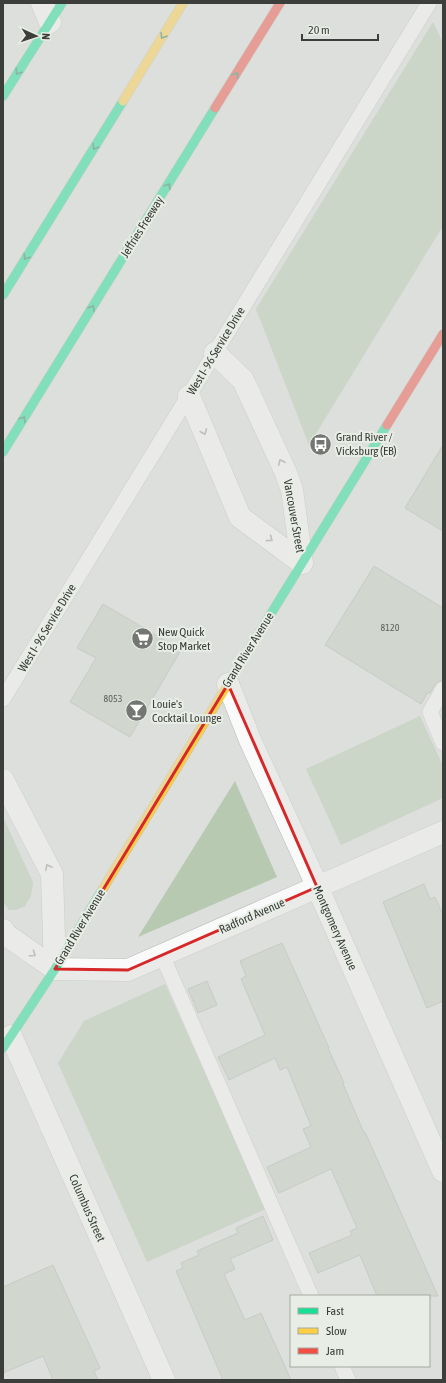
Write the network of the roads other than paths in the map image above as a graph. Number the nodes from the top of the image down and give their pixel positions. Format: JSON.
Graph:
{"nodes":[{"id":1,"x":62,"y":3,"type":"edge"},
{"id":2,"x":183,"y":3,"type":"edge"},
{"id":3,"x":280,"y":3,"type":"edge"},
{"id":4,"x":429,"y":3,"type":"edge"},
{"id":5,"x":46,"y":13,"type":"edge"},
{"id":6,"x":3,"y":96,"type":"edge"},
{"id":7,"x":3,"y":295,"type":"edge"},
{"id":8,"x":443,"y":335,"type":"edge"},
{"id":9,"x":215,"y":353,"type":"junction"},
{"id":10,"x":189,"y":396,"type":"junction"},
{"id":11,"x":3,"y":452,"type":"edge"},
{"id":12,"x":302,"y":563,"type":"junction"},
{"id":13,"x":228,"y":684,"type":"junction"},
{"id":14,"x":443,"y":689,"type":"edge"},
{"id":15,"x":3,"y":699,"type":"edge"},
{"id":16,"x":443,"y":743,"type":"edge"},
{"id":17,"x":3,"y":780,"type":"edge"},
{"id":18,"x":443,"y":832,"type":"edge"},
{"id":19,"x":317,"y":887,"type":"junction"},
{"id":20,"x":3,"y":930,"type":"edge"},
{"id":21,"x":162,"y":955,"type":"junction"},
{"id":22,"x":55,"y":969,"type":"junction"},
{"id":23,"x":7,"y":1042,"type":"edge"},
{"id":24,"x":443,"y":1171,"type":"edge"},
{"id":25,"x":311,"y":1295,"type":"edge"},
{"id":26,"x":342,"y":1367,"type":"edge"},
{"id":27,"x":164,"y":1380,"type":"edge"},
{"id":28,"x":348,"y":1380,"type":"edge"}],
"edges":[{"from":1,"to":5,"type":"main road"},
{"from":2,"to":7,"type":"main road","one_way":true},
{"from":11,"to":3,"type":"main road","name":"Jeffries Freeway","one_way":true},
{"from":4,"to":9,"type":"lane","name":"West I- 96 Service Drive"},
{"from":5,"to":6,"type":"main road","one_way":true},
{"from":8,"to":12,"type":"main road","name":"Grand River Avenue"},
{"from":9,"to":10,"type":"lane","name":"West I- 96 Service Drive"},
{"from":12,"to":9,"type":"street","name":"Vancouver Street","one_way":true},
{"from":10,"to":12,"type":"street","name":"Vancouver Street","one_way":true},
{"from":10,"to":15,"type":"lane","name":"West I- 96 Service Drive"},
{"from":12,"to":13,"type":"main road","name":"Grand River Avenue"},
{"from":13,"to":19,"type":"street","name":"Montgomery Avenue"},
{"from":13,"to":22,"type":"main road","name":"Grand River Avenue"},
{"from":14,"to":16,"type":"lane"},
{"from":22,"to":17,"type":"street","one_way":true},
{"from":18,"to":19,"type":"street","name":"Radford Avenue"},
{"from":19,"to":21,"type":"street","name":"Radford Avenue"},
{"from":19,"to":24,"type":"street","name":"Montgomery Avenue"},
{"from":20,"to":22,"type":"street","one_way":true},
{"from":21,"to":22,"type":"street","name":"Radford Avenue"},
{"from":21,"to":25,"type":"lane"},
{"from":22,"to":23,"type":"main road","name":"Grand River Avenue"},
{"from":23,"to":27,"type":"street","name":"Columbus Street"},
{"from":26,"to":28,"type":"lane"}]}
